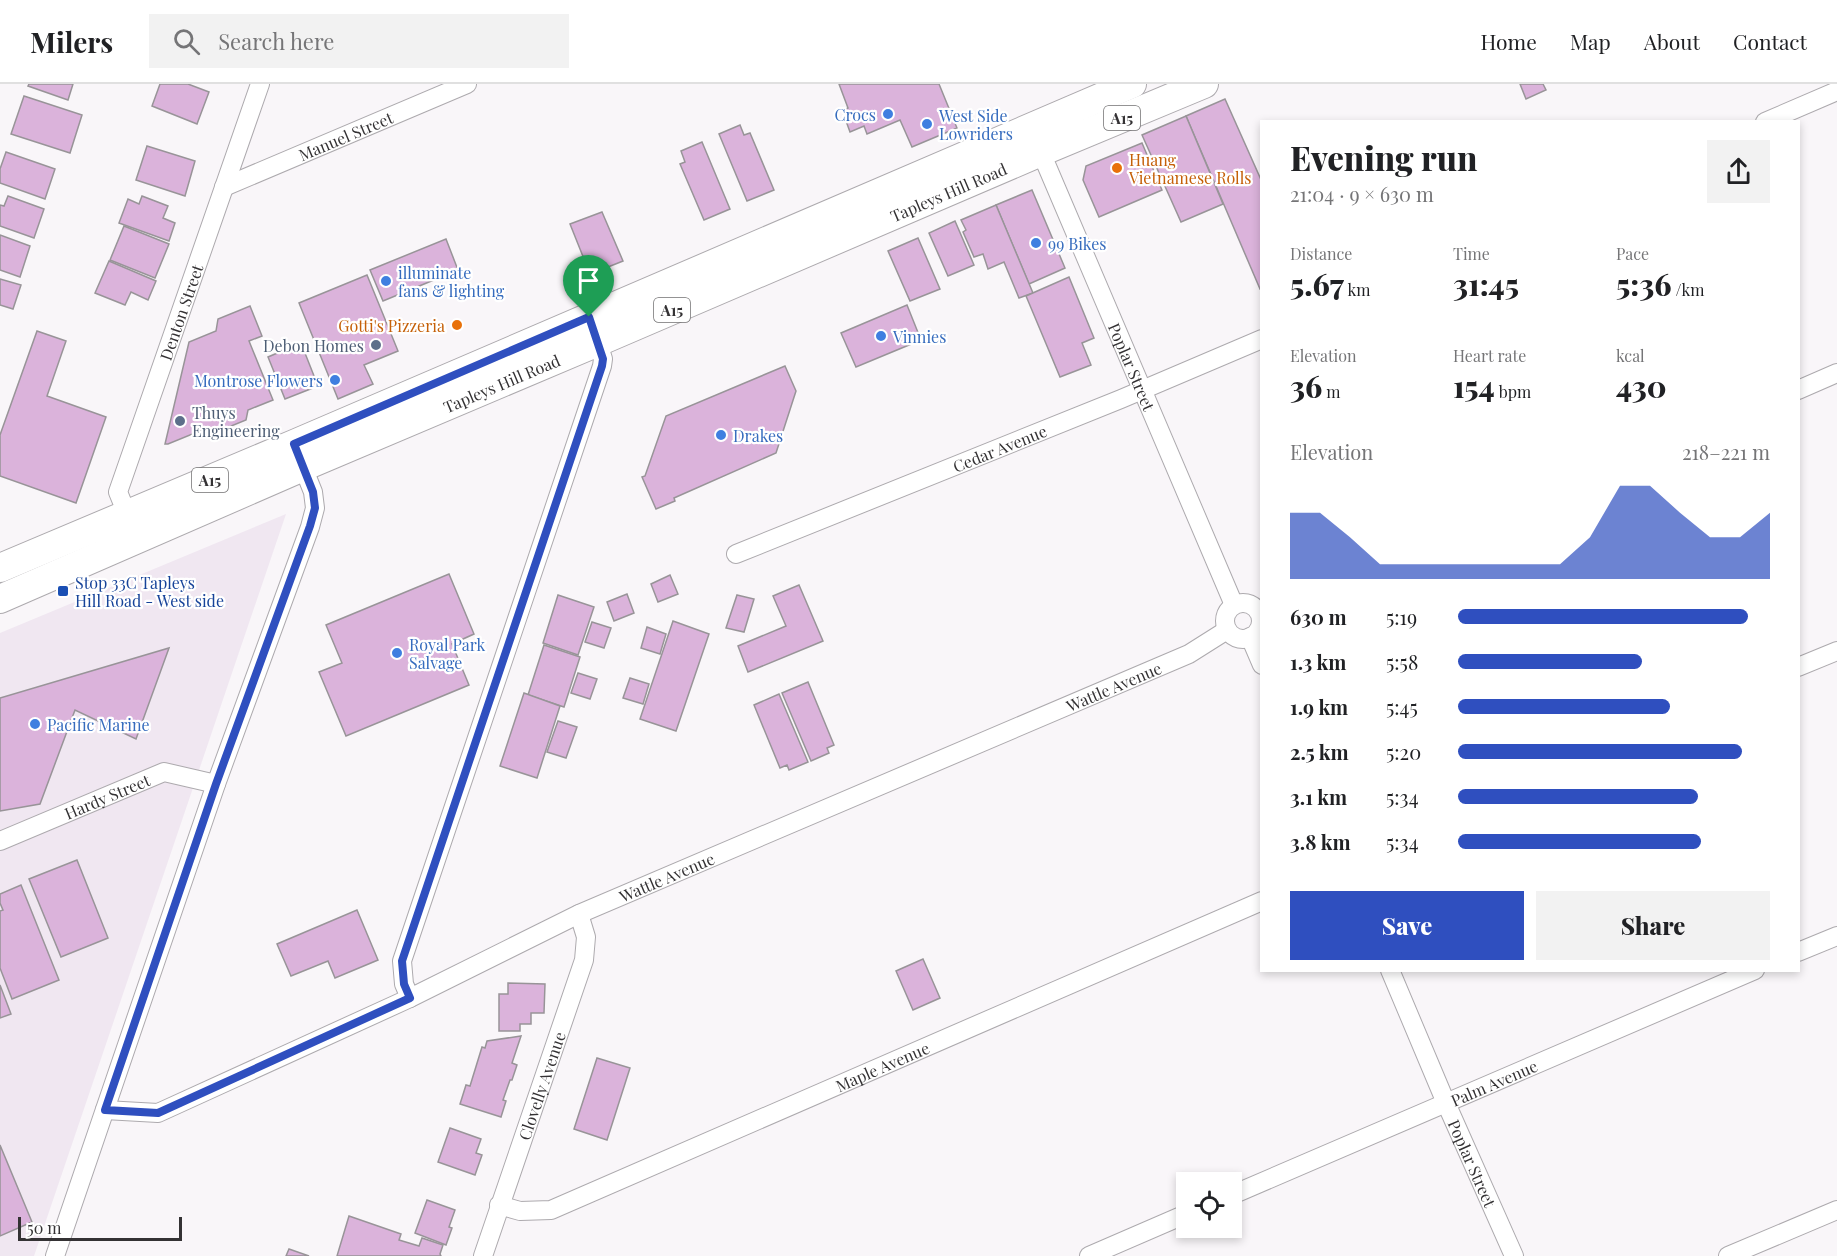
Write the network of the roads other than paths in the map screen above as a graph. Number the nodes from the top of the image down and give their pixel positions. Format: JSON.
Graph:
{"nodes":[{"id":1,"x":260,"y":84,"type":"edge"},
{"id":2,"x":467,"y":84,"type":"edge"},
{"id":3,"x":1204,"y":84,"type":"edge"},
{"id":4,"x":1120,"y":86,"type":"edge"},
{"id":5,"x":1837,"y":91,"type":"edge"},
{"id":6,"x":1770,"y":120,"type":"edge"},
{"id":7,"x":1036,"y":140,"type":"junction"},
{"id":8,"x":224,"y":187,"type":"junction"},
{"id":9,"x":594,"y":330,"type":"junction"},
{"id":10,"x":1260,"y":340,"type":"edge"},
{"id":11,"x":1837,"y":373,"type":"edge"},
{"id":12,"x":1800,"y":389,"type":"edge"},
{"id":13,"x":1143,"y":390,"type":"junction"},
{"id":14,"x":298,"y":455,"type":"junction"},
{"id":15,"x":132,"y":526,"type":"junction"},
{"id":16,"x":736,"y":554,"type":"dead end"},
{"id":17,"x":0,"y":568,"type":"edge"},
{"id":18,"x":0,"y":599,"type":"edge"},
{"id":19,"x":1234,"y":605,"type":"junction"},
{"id":20,"x":1260,"y":614,"type":"edge"},
{"id":21,"x":1260,"y":621,"type":"edge"},
{"id":22,"x":1227,"y":630,"type":"junction"},
{"id":23,"x":1250,"y":637,"type":"junction"},
{"id":24,"x":1837,"y":651,"type":"edge"},
{"id":25,"x":1260,"y":660,"type":"edge"},
{"id":26,"x":1800,"y":666,"type":"edge"},
{"id":27,"x":216,"y":784,"type":"junction"},
{"id":28,"x":0,"y":841,"type":"edge"},
{"id":29,"x":1260,"y":902,"type":"edge"},
{"id":30,"x":579,"y":914,"type":"junction"},
{"id":31,"x":1837,"y":936,"type":"edge"},
{"id":32,"x":1800,"y":951,"type":"edge"},
{"id":33,"x":1391,"y":972,"type":"edge"},
{"id":34,"x":1750,"y":972,"type":"edge"},
{"id":35,"x":410,"y":998,"type":"junction"},
{"id":36,"x":1446,"y":1103,"type":"junction"},
{"id":37,"x":105,"y":1110,"type":"junction"},
{"id":38,"x":1242,"y":1191,"type":"edge"},
{"id":39,"x":500,"y":1205,"type":"junction"},
{"id":40,"x":1837,"y":1210,"type":"edge"},
{"id":41,"x":1176,"y":1218,"type":"edge"},
{"id":42,"x":55,"y":1256,"type":"edge"},
{"id":43,"x":483,"y":1256,"type":"edge"},
{"id":44,"x":1089,"y":1256,"type":"edge"},
{"id":45,"x":1514,"y":1256,"type":"edge"},
{"id":46,"x":1728,"y":1256,"type":"edge"}],
"edges":[{"from":1,"to":8,"type":"street","name":"Denton Street"},
{"from":2,"to":8,"type":"street","name":"Manuel Street"},
{"from":3,"to":7,"type":"main road","name":"Tapleys Hill Road","number":"A15"},
{"from":4,"to":7,"type":"main road","name":"Tapleys Hill Road","number":"A15"},
{"from":5,"to":6,"type":"street"},
{"from":7,"to":9,"type":"main road","name":"Tapleys Hill Road","number":"A15"},
{"from":7,"to":13,"type":"street","name":"Poplar Street"},
{"from":8,"to":15,"type":"street","name":"Denton Street"},
{"from":9,"to":14,"type":"main road","name":"Tapleys Hill Road","number":"A15"},
{"from":9,"to":35,"type":"street"},
{"from":10,"to":13,"type":"street","name":"Cedar Avenue"},
{"from":11,"to":12,"type":"street"},
{"from":13,"to":16,"type":"street","name":"Cedar Avenue"},
{"from":13,"to":19,"type":"street","name":"Poplar Street"},
{"from":14,"to":15,"type":"main road","name":"Tapleys Hill Road","number":"A15"},
{"from":14,"to":27,"type":"street"},
{"from":15,"to":17,"type":"main road","name":"Tapleys Hill Road","number":"A15"},
{"from":15,"to":18,"type":"main road","name":"Tapleys Hill Road","number":"A15"},
{"from":19,"to":20,"type":"street"},
{"from":19,"to":22,"type":"street"},
{"from":21,"to":23,"type":"street"},
{"from":22,"to":23,"type":"street"},
{"from":22,"to":30,"type":"street","name":"Wattle Avenue"},
{"from":23,"to":25,"type":"street"},
{"from":24,"to":26,"type":"street"},
{"from":27,"to":28,"type":"street","name":"Hardy Street"},
{"from":27,"to":37,"type":"street"},
{"from":29,"to":39,"type":"street","name":"Maple Avenue"},
{"from":30,"to":35,"type":"street","name":"Wattle Avenue"},
{"from":30,"to":39,"type":"street","name":"Clovelly Avenue"},
{"from":31,"to":32,"type":"street"},
{"from":33,"to":36,"type":"street","name":"Poplar Street"},
{"from":34,"to":36,"type":"street","name":"Palm Avenue"},
{"from":35,"to":37,"type":"street","name":"Wattle Avenue"},
{"from":36,"to":38,"type":"street","name":"Palm Avenue"},
{"from":36,"to":45,"type":"street","name":"Poplar Street"},
{"from":37,"to":42,"type":"street"},
{"from":39,"to":43,"type":"street","name":"Clovelly Avenue"},
{"from":40,"to":46,"type":"street"},
{"from":41,"to":44,"type":"street"}]}
